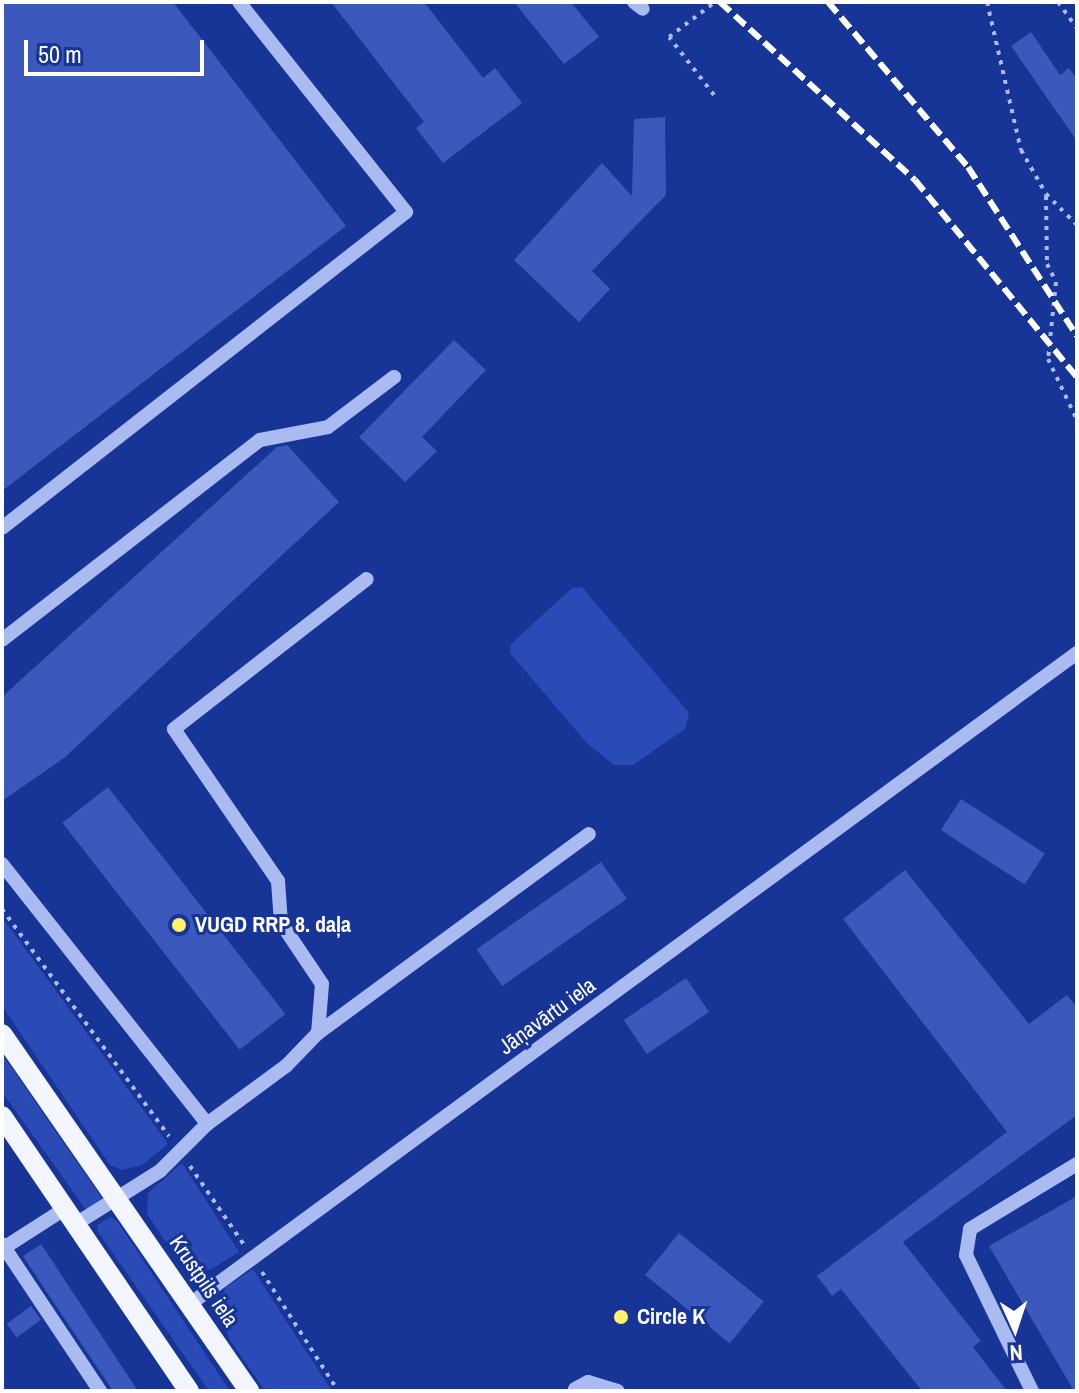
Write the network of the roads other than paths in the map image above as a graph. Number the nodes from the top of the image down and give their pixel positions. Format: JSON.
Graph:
{"nodes":[{"id":1,"x":239,"y":2,"type":"edge"},
{"id":2,"x":394,"y":377,"type":"dead end"},
{"id":3,"x":2,"y":528,"type":"edge"},
{"id":4,"x":367,"y":579,"type":"dead end"},
{"id":5,"x":2,"y":640,"type":"edge"},
{"id":6,"x":1077,"y":653,"type":"edge"},
{"id":7,"x":589,"y":834,"type":"dead end"},
{"id":8,"x":2,"y":864,"type":"edge"},
{"id":9,"x":318,"y":1033,"type":"junction"},
{"id":10,"x":2,"y":1034,"type":"edge"},
{"id":11,"x":2,"y":1116,"type":"edge"},
{"id":12,"x":207,"y":1124,"type":"junction"},
{"id":13,"x":1077,"y":1164,"type":"edge"},
{"id":14,"x":120,"y":1197,"type":"junction"},
{"id":15,"x":69,"y":1217,"type":"junction"},
{"id":16,"x":3,"y":1247,"type":"edge"},
{"id":17,"x":190,"y":1304,"type":"junction"},
{"id":18,"x":574,"y":1390,"type":"edge"},
{"id":19,"x":100,"y":1391,"type":"edge"},
{"id":20,"x":189,"y":1391,"type":"edge"},
{"id":21,"x":249,"y":1391,"type":"edge"},
{"id":22,"x":618,"y":1391,"type":"edge"},
{"id":23,"x":1032,"y":1391,"type":"edge"}],
"edges":[{"from":1,"to":3,"type":"street"},
{"from":2,"to":5,"type":"street"},
{"from":4,"to":9,"type":"street"},
{"from":6,"to":17,"type":"street","name":"Jāņavārtu iela"},
{"from":7,"to":9,"type":"street"},
{"from":8,"to":12,"type":"street"},
{"from":9,"to":12,"type":"street"},
{"from":10,"to":14,"type":"main road","name":"Krustpils iela"},
{"from":11,"to":15,"type":"main road"},
{"from":12,"to":14,"type":"street"},
{"from":13,"to":23,"type":"street"},
{"from":14,"to":15,"type":"street"},
{"from":14,"to":17,"type":"main road","name":"Krustpils iela"},
{"from":15,"to":16,"type":"street"},
{"from":15,"to":20,"type":"main road"},
{"from":16,"to":19,"type":"street"},
{"from":17,"to":21,"type":"main road","name":"Krustpils iela"},
{"from":18,"to":22,"type":"street"}]}
